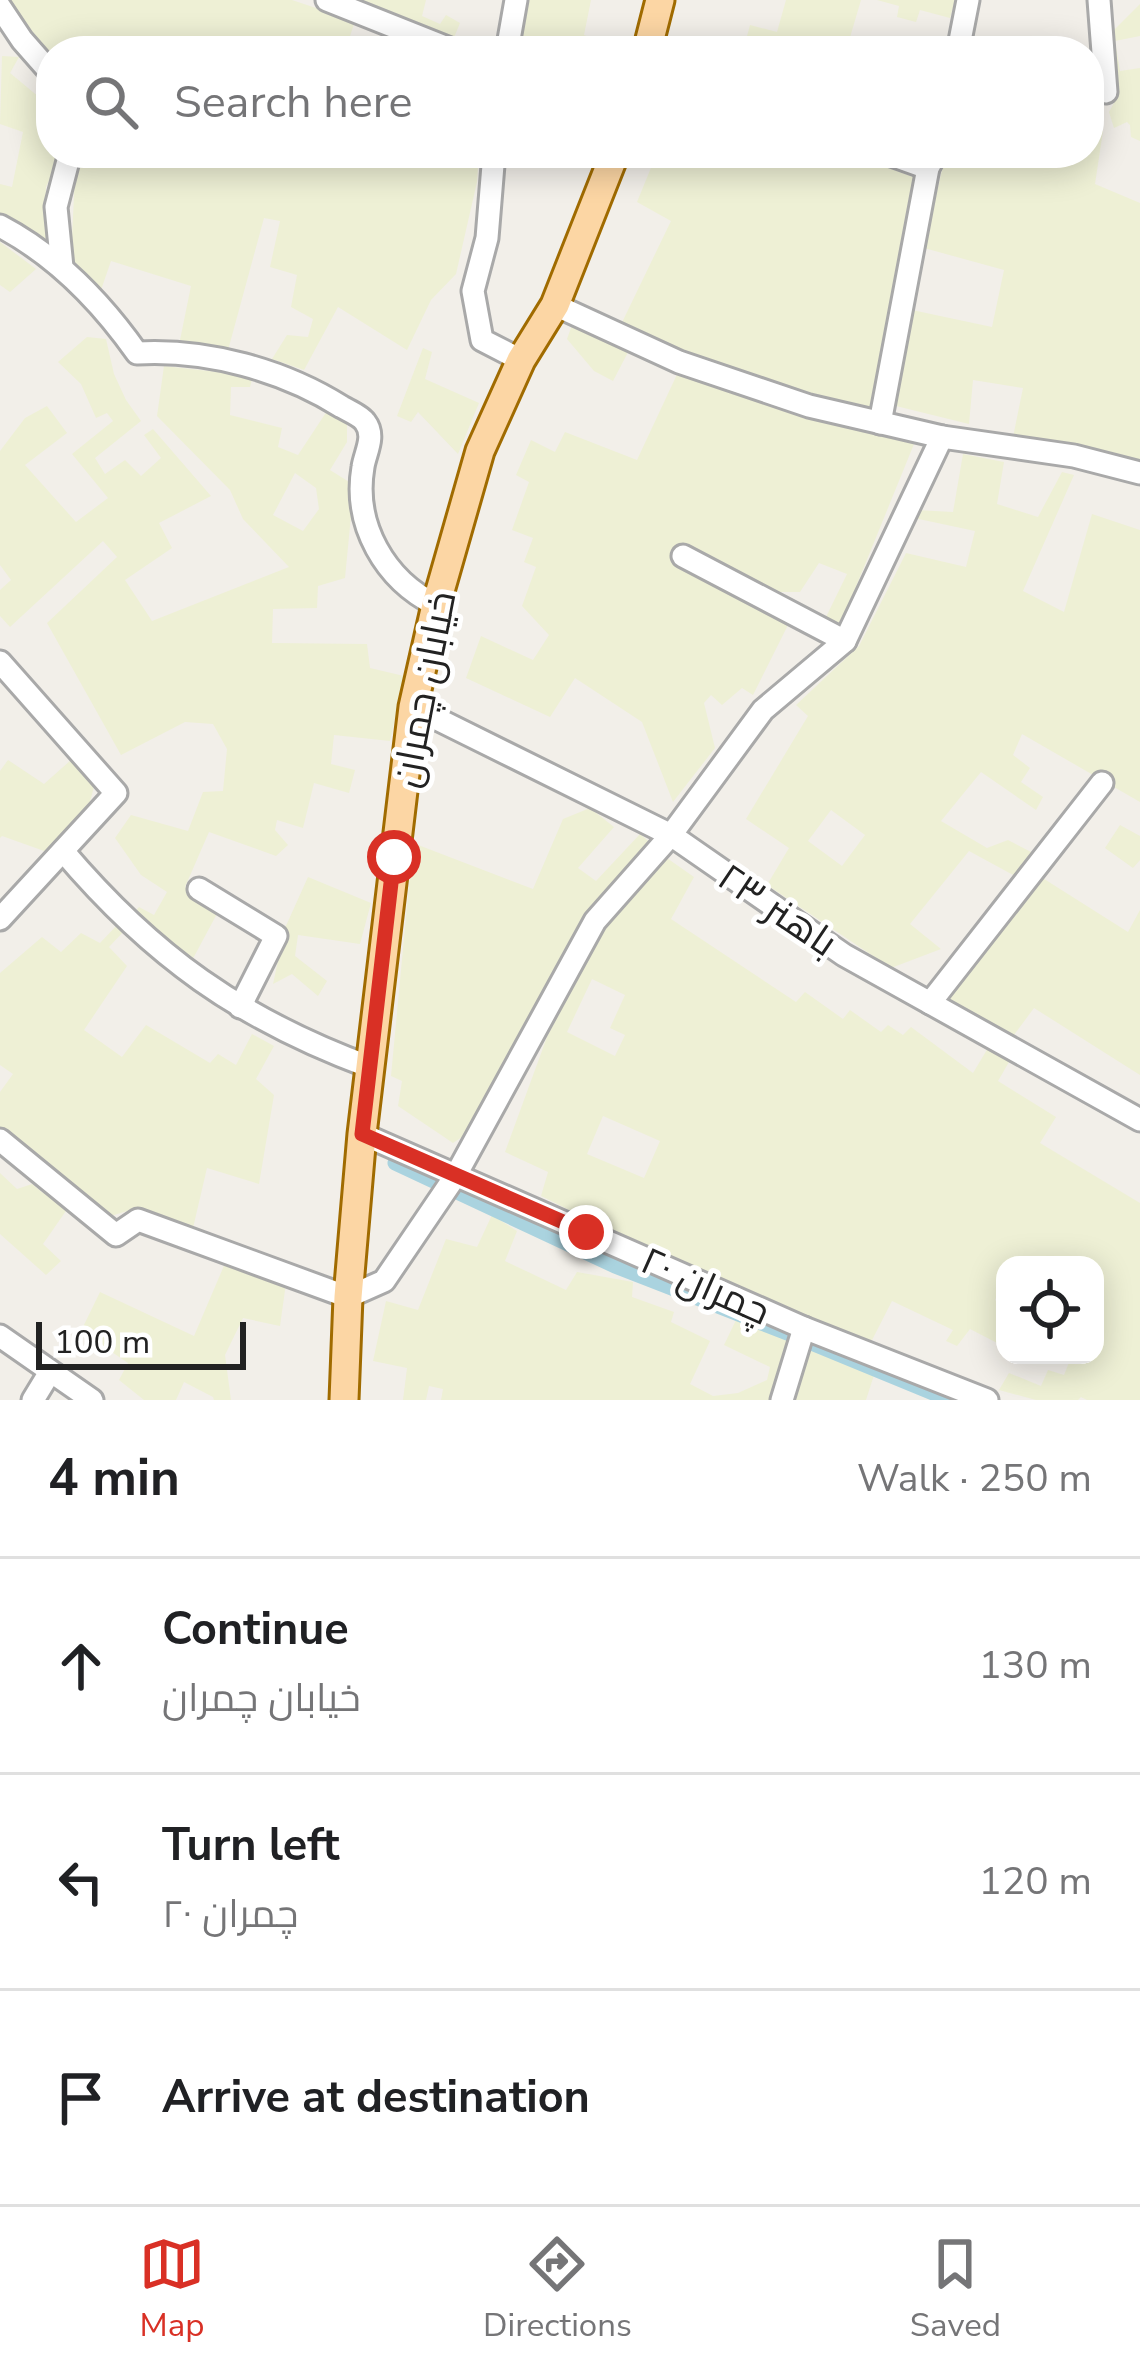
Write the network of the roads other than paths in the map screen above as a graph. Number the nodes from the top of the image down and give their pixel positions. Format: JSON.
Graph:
{"nodes":[{"id":1,"x":327,"y":0,"type":"edge"},
{"id":2,"x":516,"y":0,"type":"edge"},
{"id":3,"x":660,"y":0,"type":"edge"},
{"id":4,"x":968,"y":0,"type":"edge"},
{"id":5,"x":1099,"y":0,"type":"edge"},
{"id":6,"x":0,"y":7,"type":"edge"},
{"id":7,"x":417,"y":36,"type":"edge"},
{"id":8,"x":510,"y":36,"type":"edge"},
{"id":9,"x":651,"y":36,"type":"edge"},
{"id":10,"x":961,"y":36,"type":"edge"},
{"id":11,"x":1102,"y":36,"type":"edge"},
{"id":12,"x":36,"y":56,"type":"edge"},
{"id":13,"x":1104,"y":66,"type":"edge"},
{"id":14,"x":1106,"y":92,"type":"dead end"},
{"id":15,"x":66,"y":168,"type":"edge"},
{"id":16,"x":493,"y":168,"type":"edge"},
{"id":17,"x":609,"y":168,"type":"edge"},
{"id":18,"x":931,"y":168,"type":"edge"},
{"id":19,"x":0,"y":226,"type":"edge"},
{"id":20,"x":62,"y":267,"type":"junction"},
{"id":21,"x":555,"y":305,"type":"junction"},
{"id":22,"x":521,"y":360,"type":"junction"},
{"id":23,"x":880,"y":423,"type":"junction"},
{"id":24,"x":942,"y":437,"type":"junction"},
{"id":25,"x":1140,"y":473,"type":"edge"},
{"id":26,"x":683,"y":556,"type":"dead end"},
{"id":27,"x":436,"y":605,"type":"junction"},
{"id":28,"x":845,"y":641,"type":"junction"},
{"id":29,"x":0,"y":662,"type":"edge"},
{"id":30,"x":412,"y":707,"type":"junction"},
{"id":31,"x":1102,"y":783,"type":"dead end"},
{"id":32,"x":670,"y":835,"type":"junction"},
{"id":33,"x":63,"y":850,"type":"junction"},
{"id":34,"x":200,"y":889,"type":"dead end"},
{"id":35,"x":0,"y":919,"type":"edge"},
{"id":36,"x":930,"y":1003,"type":"junction"},
{"id":37,"x":240,"y":1007,"type":"junction"},
{"id":38,"x":370,"y":1067,"type":"junction"},
{"id":39,"x":1140,"y":1120,"type":"edge"},
{"id":40,"x":362,"y":1134,"type":"junction"},
{"id":41,"x":0,"y":1140,"type":"edge"},
{"id":42,"x":456,"y":1175,"type":"junction"},
{"id":43,"x":348,"y":1297,"type":"junction"},
{"id":44,"x":803,"y":1328,"type":"junction"},
{"id":45,"x":0,"y":1336,"type":"edge"},
{"id":46,"x":50,"y":1372,"type":"junction"},
{"id":47,"x":33,"y":1400,"type":"edge"},
{"id":48,"x":92,"y":1400,"type":"edge"},
{"id":49,"x":344,"y":1400,"type":"edge"},
{"id":50,"x":782,"y":1400,"type":"edge"},
{"id":51,"x":987,"y":1400,"type":"edge"}],
"edges":[{"from":1,"to":7,"type":"street"},
{"from":2,"to":8,"type":"street"},
{"from":3,"to":9,"type":"main road"},
{"from":4,"to":10,"type":"street"},
{"from":5,"to":11,"type":"street"},
{"from":6,"to":12,"type":"street"},
{"from":13,"to":14,"type":"street"},
{"from":15,"to":20,"type":"street"},
{"from":16,"to":22,"type":"street"},
{"from":17,"to":21,"type":"main road","name":"خیابان چمران"},
{"from":18,"to":23,"type":"street"},
{"from":19,"to":20,"type":"street"},
{"from":20,"to":27,"type":"street"},
{"from":21,"to":22,"type":"main road","name":"خیابان چمران"},
{"from":21,"to":23,"type":"street"},
{"from":22,"to":27,"type":"main road","name":"خیابان چمران"},
{"from":23,"to":24,"type":"street"},
{"from":24,"to":25,"type":"street"},
{"from":24,"to":28,"type":"street"},
{"from":26,"to":28,"type":"street"},
{"from":27,"to":30,"type":"main road","name":"خیابان چمران"},
{"from":28,"to":32,"type":"street"},
{"from":29,"to":33,"type":"street"},
{"from":30,"to":32,"type":"street","name":"باهنر ۲۳"},
{"from":30,"to":38,"type":"main road","name":"خیابان چمران"},
{"from":31,"to":36,"type":"street"},
{"from":32,"to":36,"type":"street","name":"باهنر ۲۳"},
{"from":32,"to":42,"type":"street"},
{"from":33,"to":35,"type":"street"},
{"from":33,"to":37,"type":"street"},
{"from":34,"to":37,"type":"street"},
{"from":36,"to":39,"type":"street","name":"باهنر ۲۳"},
{"from":37,"to":38,"type":"street"},
{"from":38,"to":40,"type":"main road","name":"خیابان چمران"},
{"from":40,"to":42,"type":"street","name":"چمران ۲۰"},
{"from":40,"to":43,"type":"main road","name":"خیابان چمران"},
{"from":41,"to":43,"type":"street"},
{"from":42,"to":43,"type":"street"},
{"from":42,"to":44,"type":"street","name":"چمران ۲۰"},
{"from":43,"to":49,"type":"main road","name":"خیابان چمران"},
{"from":44,"to":50,"type":"street"},
{"from":44,"to":51,"type":"street","name":"چمران ۲۰"},
{"from":45,"to":46,"type":"street"},
{"from":46,"to":47,"type":"street"},
{"from":46,"to":48,"type":"street"}]}
